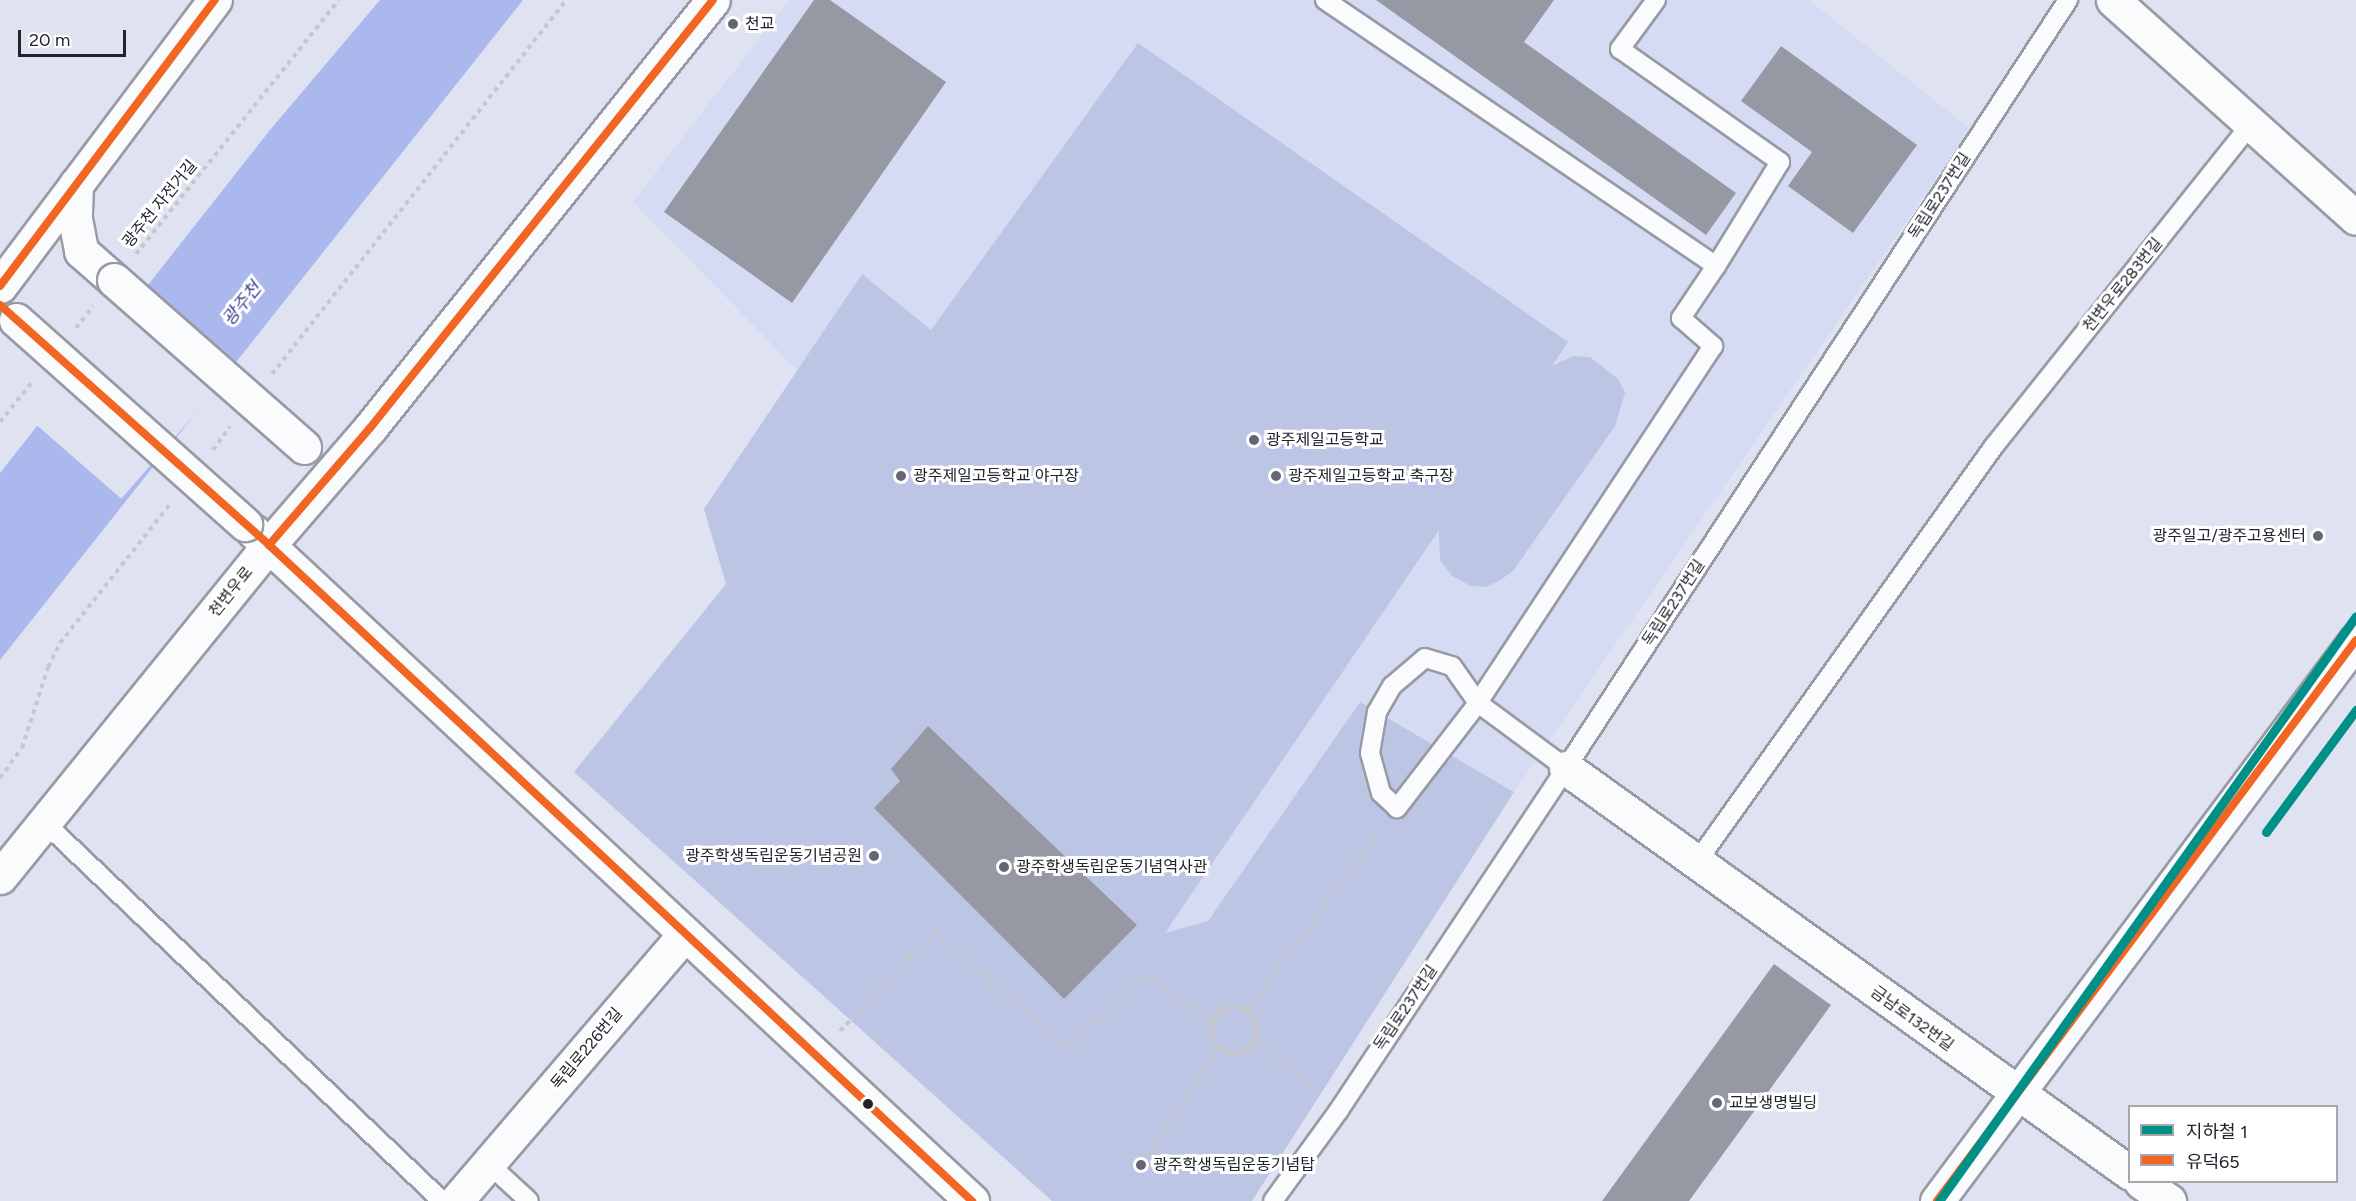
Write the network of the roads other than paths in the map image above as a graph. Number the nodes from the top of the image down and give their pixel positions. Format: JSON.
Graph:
{"nodes":[{"id":1,"x":215,"y":0,"type":"edge"},
{"id":2,"x":713,"y":0,"type":"edge"},
{"id":3,"x":1325,"y":0,"type":"edge"},
{"id":4,"x":1656,"y":0,"type":"edge"},
{"id":5,"x":2068,"y":0,"type":"edge"},
{"id":6,"x":2113,"y":0,"type":"edge"},
{"id":7,"x":2251,"y":124,"type":"junction"},
{"id":8,"x":76,"y":184,"type":"junction"},
{"id":9,"x":2356,"y":218,"type":"edge"},
{"id":10,"x":1716,"y":266,"type":"junction"},
{"id":11,"x":0,"y":285,"type":"edge"},
{"id":12,"x":8,"y":313,"type":"edge"},
{"id":13,"x":354,"y":447,"type":"junction"},
{"id":14,"x":257,"y":534,"type":"junction"},
{"id":15,"x":2356,"y":640,"type":"edge"},
{"id":16,"x":1478,"y":703,"type":"junction"},
{"id":17,"x":1566,"y":768,"type":"junction"},
{"id":18,"x":44,"y":822,"type":"junction"},
{"id":19,"x":1696,"y":863,"type":"junction"},
{"id":20,"x":0,"y":877,"type":"edge"},
{"id":21,"x":685,"y":934,"type":"junction"},
{"id":22,"x":2017,"y":1094,"type":"junction"},
{"id":23,"x":489,"y":1164,"type":"junction"},
{"id":24,"x":2128,"y":1172,"type":"edge"},
{"id":25,"x":2142,"y":1183,"type":"edge"},
{"id":26,"x":442,"y":1201,"type":"edge"},
{"id":27,"x":456,"y":1201,"type":"edge"},
{"id":28,"x":529,"y":1201,"type":"edge"},
{"id":29,"x":972,"y":1201,"type":"edge"},
{"id":30,"x":1273,"y":1201,"type":"edge"},
{"id":31,"x":1937,"y":1201,"type":"edge"},
{"id":32,"x":2169,"y":1201,"type":"edge"}],
"edges":[{"from":1,"to":8,"type":"street"},
{"from":2,"to":13,"type":"street","name":"천변우로"},
{"from":3,"to":10,"type":"lane"},
{"from":4,"to":10,"type":"lane"},
{"from":5,"to":17,"type":"lane","name":"독립로237번길"},
{"from":6,"to":7,"type":"street"},
{"from":7,"to":9,"type":"street"},
{"from":7,"to":19,"type":"lane","name":"천변우로283번길"},
{"from":8,"to":11,"type":"street"},
{"from":8,"to":13,"type":"street","bridge":true},
{"from":10,"to":16,"type":"lane"},
{"from":12,"to":14,"type":"street","bridge":true},
{"from":13,"to":14,"type":"street","name":"천변우로"},
{"from":14,"to":18,"type":"street","name":"천변우로"},
{"from":14,"to":21,"type":"street"},
{"from":15,"to":22,"type":"street"},
{"from":16,"to":16,"type":"lane"},
{"from":16,"to":17,"type":"lane"},
{"from":17,"to":19,"type":"street","name":"금남로132번길"},
{"from":17,"to":30,"type":"lane","name":"독립로237번길"},
{"from":18,"to":20,"type":"street","name":"천변우로"},
{"from":18,"to":26,"type":"lane"},
{"from":19,"to":22,"type":"street","name":"금남로132번길"},
{"from":21,"to":23,"type":"street","name":"독립로226번길"},
{"from":21,"to":29,"type":"street"},
{"from":22,"to":24,"type":"street","name":"금남로132번길"},
{"from":22,"to":31,"type":"street"},
{"from":23,"to":27,"type":"street","name":"독립로226번길"},
{"from":23,"to":28,"type":"lane"},
{"from":25,"to":32,"type":"street"}]}
